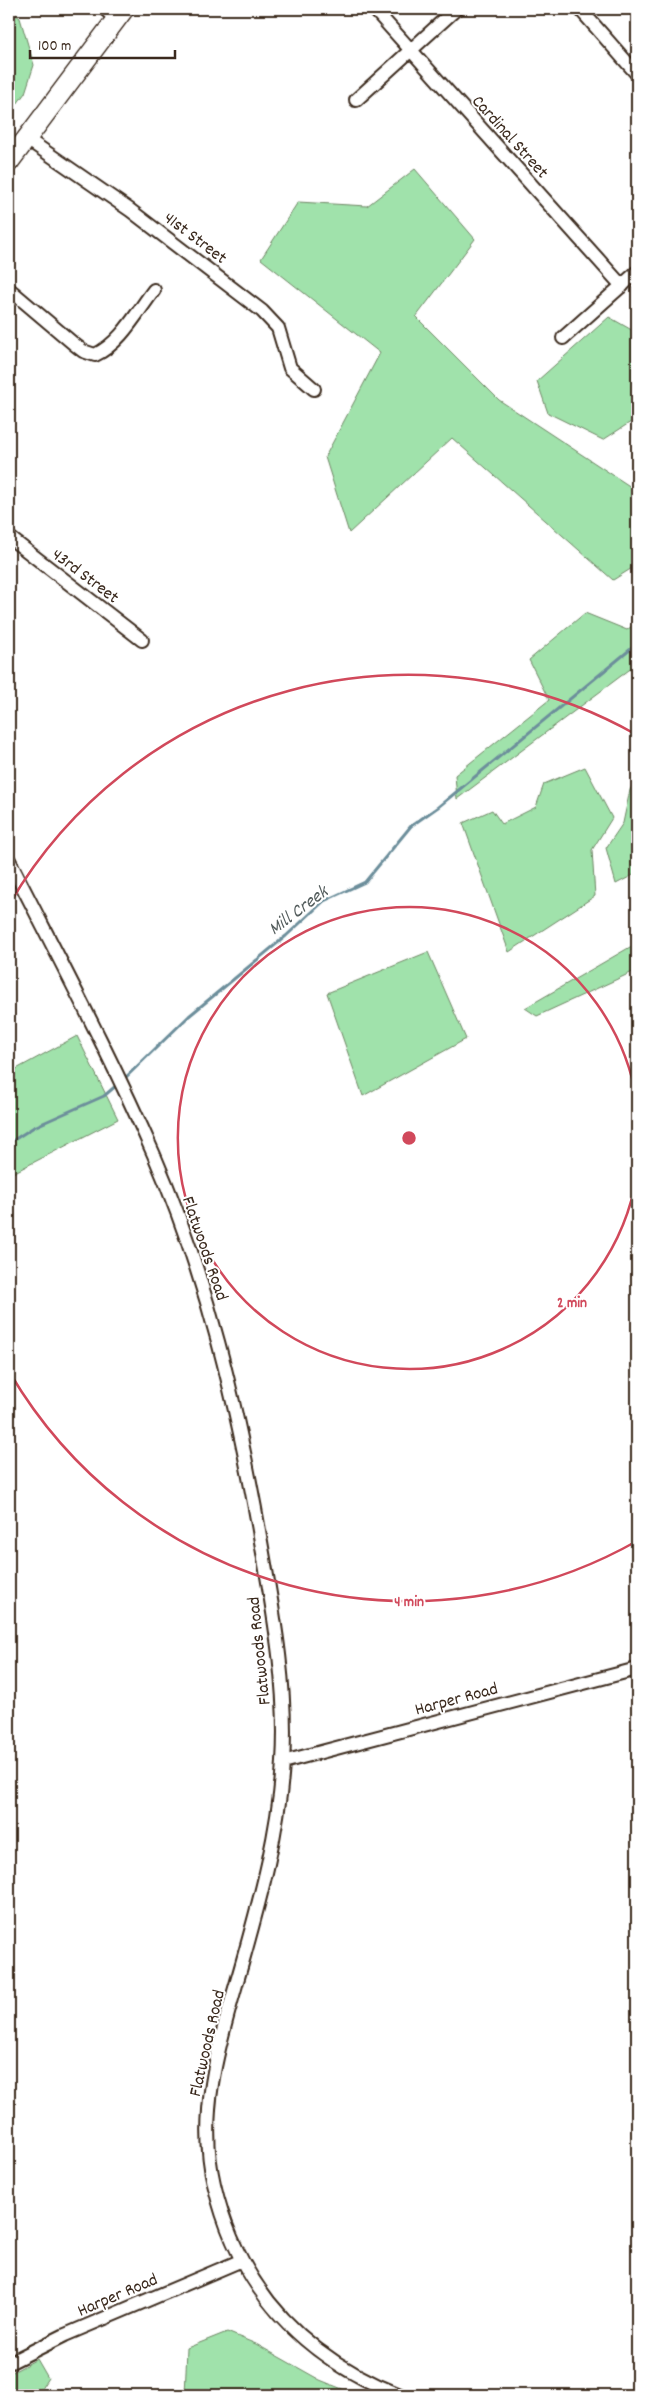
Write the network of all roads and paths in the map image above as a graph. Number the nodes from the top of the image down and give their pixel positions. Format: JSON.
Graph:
{"nodes":[{"id":1,"x":374,"y":9,"type":"edge"},
{"id":2,"x":456,"y":9,"type":"edge"},
{"id":3,"x":580,"y":9,"type":"edge"},
{"id":4,"x":115,"y":12,"type":"edge"},
{"id":5,"x":410,"y":50,"type":"junction"},
{"id":6,"x":637,"y":74,"type":"edge"},
{"id":7,"x":356,"y":100,"type":"dead end"},
{"id":8,"x":27,"y":139,"type":"junction"},
{"id":9,"x":9,"y":162,"type":"edge"},
{"id":10,"x":637,"y":272,"type":"edge"},
{"id":11,"x":622,"y":286,"type":"junction"},
{"id":12,"x":9,"y":290,"type":"edge"},
{"id":13,"x":154,"y":290,"type":"dead end"},
{"id":14,"x":563,"y":338,"type":"dead end"},
{"id":15,"x":314,"y":389,"type":"dead end"},
{"id":16,"x":9,"y":537,"type":"edge"},
{"id":17,"x":142,"y":640,"type":"dead end"},
{"id":18,"x":9,"y":860,"type":"edge"},
{"id":19,"x":637,"y":1669,"type":"edge"},
{"id":20,"x":283,"y":1762,"type":"junction"},
{"id":21,"x":240,"y":2261,"type":"junction"},
{"id":22,"x":9,"y":2363,"type":"edge"},
{"id":23,"x":400,"y":2395,"type":"edge"}],
"edges":[{"from":1,"to":5,"type":"street","name":"Cardinal Street"},
{"from":2,"to":5,"type":"street"},
{"from":3,"to":6,"type":"street"},
{"from":4,"to":8,"type":"highway"},
{"from":5,"to":7,"type":"street"},
{"from":5,"to":11,"type":"street","name":"Cardinal Street"},
{"from":8,"to":9,"type":"highway"},
{"from":8,"to":15,"type":"street","name":"41st Street"},
{"from":10,"to":11,"type":"street"},
{"from":11,"to":14,"type":"street"},
{"from":12,"to":13,"type":"street"},
{"from":16,"to":17,"type":"street","name":"43rd Street"},
{"from":18,"to":20,"type":"street","name":"Flatwoods Road"},
{"from":19,"to":20,"type":"street","name":"Harper Road"},
{"from":20,"to":21,"type":"street","name":"Flatwoods Road"},
{"from":21,"to":22,"type":"street","name":"Harper Road"},
{"from":21,"to":23,"type":"street","name":"Flatwoods Road"}]}
